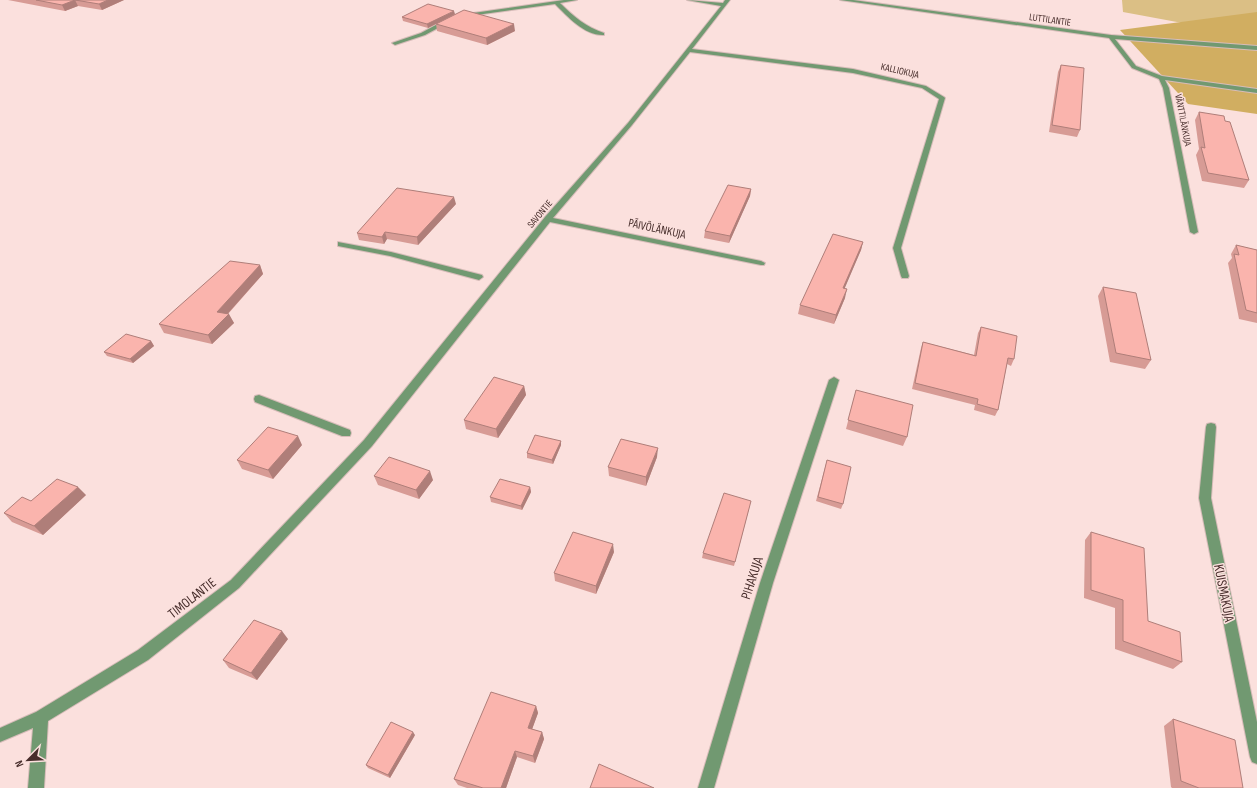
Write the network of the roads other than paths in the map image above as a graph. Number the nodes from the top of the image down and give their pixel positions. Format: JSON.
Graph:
{"nodes":[{"id":1,"x":575,"y":0,"type":"edge"},
{"id":2,"x":689,"y":0,"type":"edge"},
{"id":3,"x":842,"y":0,"type":"edge"},
{"id":4,"x":556,"y":2,"type":"junction"},
{"id":5,"x":726,"y":2,"type":"edge"},
{"id":6,"x":602,"y":34,"type":"dead end"},
{"id":7,"x":1111,"y":37,"type":"junction"},
{"id":8,"x":395,"y":43,"type":"dead end"},
{"id":9,"x":1257,"y":48,"type":"edge"},
{"id":10,"x":690,"y":50,"type":"junction"},
{"id":11,"x":1161,"y":78,"type":"junction"},
{"id":12,"x":1257,"y":91,"type":"edge"},
{"id":13,"x":548,"y":219,"type":"junction"},
{"id":14,"x":1194,"y":232,"type":"dead end"},
{"id":15,"x":341,"y":244,"type":"dead end"},
{"id":16,"x":761,"y":263,"type":"dead end"},
{"id":17,"x":906,"y":276,"type":"dead end"},
{"id":18,"x":479,"y":277,"type":"dead end"},
{"id":19,"x":834,"y":380,"type":"dead end"},
{"id":20,"x":259,"y":399,"type":"dead end"},
{"id":21,"x":1212,"y":427,"type":"dead end"},
{"id":22,"x":346,"y":433,"type":"dead end"},
{"id":23,"x":368,"y":443,"type":"joint"},
{"id":24,"x":41,"y":717,"type":"junction"},
{"id":25,"x":0,"y":735,"type":"edge"},
{"id":26,"x":1257,"y":758,"type":"edge"},
{"id":27,"x":36,"y":788,"type":"edge"},
{"id":28,"x":706,"y":788,"type":"edge"}],
"edges":[{"from":1,"to":4,"type":"street"},
{"from":2,"to":5,"type":"street"},
{"from":3,"to":7,"type":"street","name":"LUTTILANTIE"},
{"from":4,"to":6,"type":"street"},
{"from":4,"to":8,"type":"street"},
{"from":5,"to":10,"type":"street","name":"SAVONTIE"},
{"from":7,"to":9,"type":"street","name":"LUTTILANTIE"},
{"from":7,"to":11,"type":"street"},
{"from":10,"to":13,"type":"street","name":"SAVONTIE"},
{"from":10,"to":17,"type":"street","name":"KALLIOKUJA"},
{"from":11,"to":12,"type":"street"},
{"from":11,"to":14,"type":"street","name":"VÄNTTILÄNKUJA"},
{"from":13,"to":16,"type":"street","name":"PÄIVÖLÄNKUJA"},
{"from":13,"to":23,"type":"street","name":"SAVONTIE"},
{"from":15,"to":18,"type":"street"},
{"from":19,"to":28,"type":"street","name":"PIHAKUJA"},
{"from":20,"to":22,"type":"street"},
{"from":21,"to":26,"type":"street","name":"KUISMAKUJA"},
{"from":23,"to":24,"type":"street","name":"TIMOLANTIE"},
{"from":24,"to":25,"type":"street","name":"TIMOLANTIE"},
{"from":24,"to":27,"type":"street"}]}
